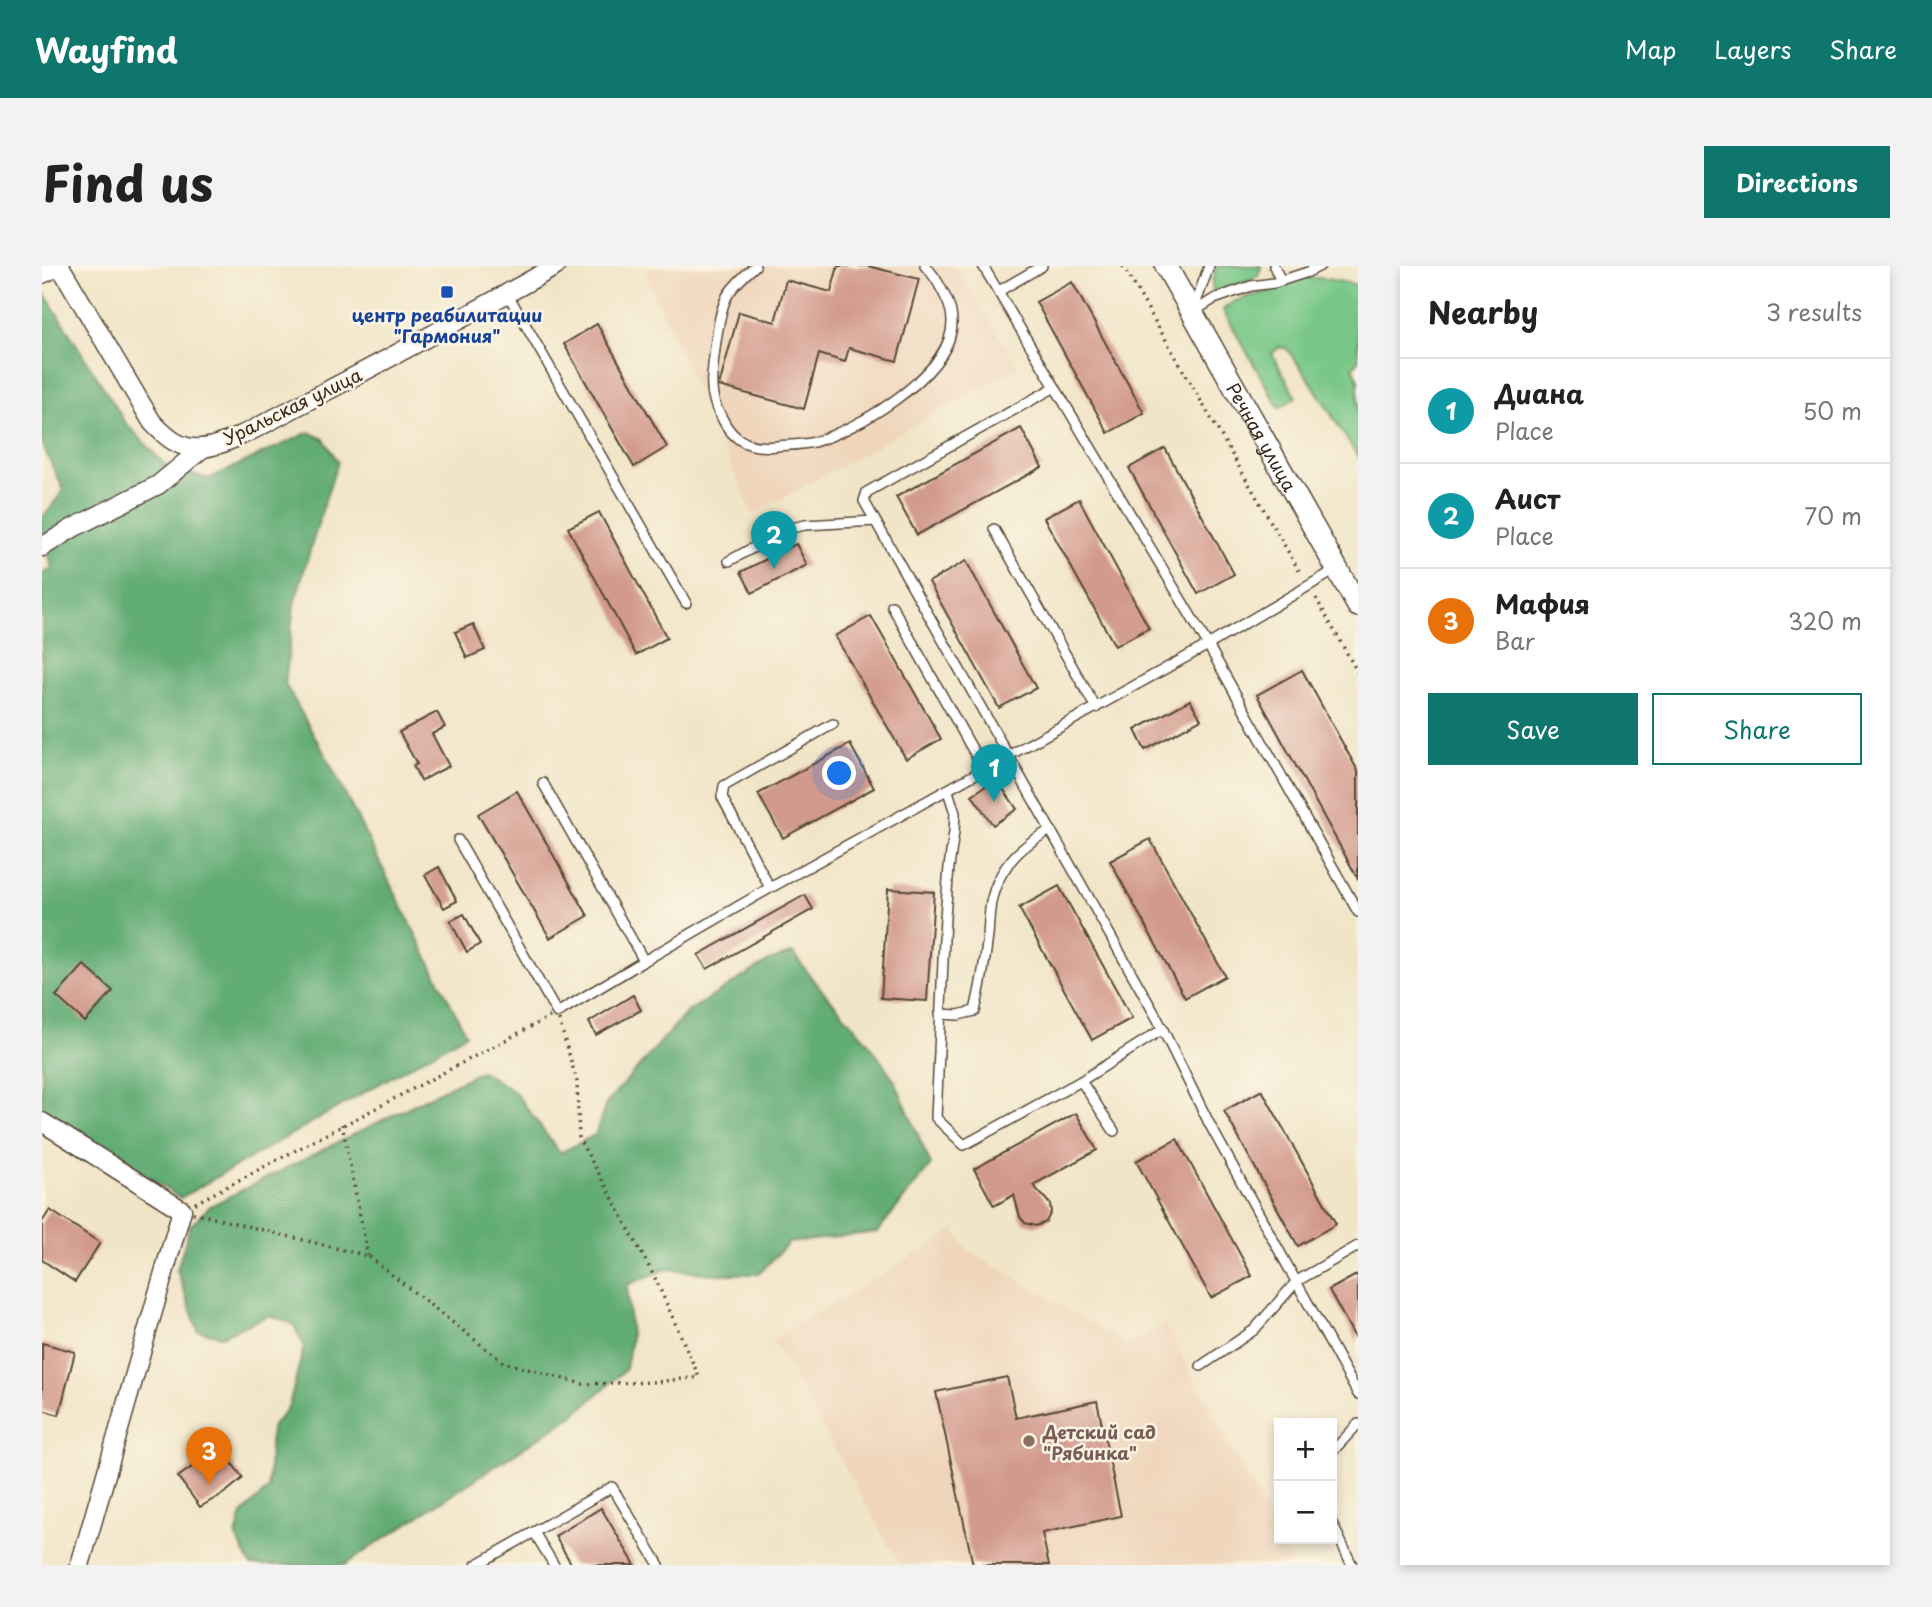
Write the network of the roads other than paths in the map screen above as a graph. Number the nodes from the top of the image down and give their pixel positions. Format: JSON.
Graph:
{"nodes":[{"id":1,"x":59,"y":266,"type":"edge"},
{"id":2,"x":555,"y":266,"type":"edge"},
{"id":3,"x":755,"y":266,"type":"edge"},
{"id":4,"x":925,"y":266,"type":"edge"},
{"id":5,"x":983,"y":266,"type":"edge"},
{"id":6,"x":1042,"y":266,"type":"edge"},
{"id":7,"x":1166,"y":266,"type":"edge"},
{"id":8,"x":1209,"y":266,"type":"edge"},
{"id":9,"x":1274,"y":266,"type":"edge"},
{"id":10,"x":1320,"y":266,"type":"edge"},
{"id":11,"x":42,"y":274,"type":"edge"},
{"id":12,"x":1281,"y":281,"type":"junction"},
{"id":13,"x":999,"y":290,"type":"junction"},
{"id":14,"x":508,"y":293,"type":"junction"},
{"id":15,"x":1192,"y":313,"type":"junction"},
{"id":16,"x":1055,"y":387,"type":"junction"},
{"id":17,"x":203,"y":448,"type":"junction"},
{"id":18,"x":875,"y":521,"type":"junction"},
{"id":19,"x":993,"y":529,"type":"dead end"},
{"id":20,"x":42,"y":547,"type":"edge"},
{"id":21,"x":729,"y":561,"type":"dead end"},
{"id":22,"x":1337,"y":569,"type":"junction"},
{"id":23,"x":686,"y":603,"type":"dead end"},
{"id":24,"x":892,"y":606,"type":"dead end"},
{"id":25,"x":1358,"y":606,"type":"edge"},
{"id":26,"x":1208,"y":645,"type":"junction"},
{"id":27,"x":1096,"y":708,"type":"junction"},
{"id":28,"x":833,"y":724,"type":"dead end"},
{"id":29,"x":1010,"y":756,"type":"junction"},
{"id":30,"x":984,"y":770,"type":"junction"},
{"id":31,"x":543,"y":783,"type":"dead end"},
{"id":32,"x":948,"y":790,"type":"junction"},
{"id":33,"x":1051,"y":830,"type":"junction"},
{"id":34,"x":458,"y":840,"type":"dead end"},
{"id":35,"x":770,"y":888,"type":"junction"},
{"id":36,"x":1358,"y":911,"type":"edge"},
{"id":37,"x":644,"y":961,"type":"junction"},
{"id":38,"x":940,"y":1014,"type":"junction"},
{"id":39,"x":1163,"y":1029,"type":"junction"},
{"id":40,"x":1081,"y":1081,"type":"junction"},
{"id":41,"x":42,"y":1122,"type":"edge"},
{"id":42,"x":1114,"y":1130,"type":"dead end"},
{"id":43,"x":1358,"y":1246,"type":"edge"},
{"id":44,"x":1297,"y":1281,"type":"junction"},
{"id":45,"x":1201,"y":1366,"type":"dead end"},
{"id":46,"x":1358,"y":1394,"type":"edge"},
{"id":47,"x":1358,"y":1424,"type":"edge"},
{"id":48,"x":1337,"y":1447,"type":"edge"},
{"id":49,"x":534,"y":1532,"type":"junction"},
{"id":50,"x":1337,"y":1534,"type":"edge"},
{"id":51,"x":80,"y":1565,"type":"edge"},
{"id":52,"x":476,"y":1565,"type":"edge"},
{"id":53,"x":554,"y":1565,"type":"edge"},
{"id":54,"x":659,"y":1565,"type":"edge"},
{"id":55,"x":1352,"y":1565,"type":"edge"}],
"edges":[{"from":1,"to":11,"type":"street","name":"Уральская улица"},
{"from":1,"to":17,"type":"street","name":"Уральская улица"},
{"from":2,"to":14,"type":"street","name":"Уральская улица"},
{"from":3,"to":4,"type":"lane"},
{"from":5,"to":13,"type":"lane"},
{"from":6,"to":13,"type":"lane"},
{"from":7,"to":15,"type":"street","name":"Речная улица"},
{"from":8,"to":15,"type":"lane"},
{"from":9,"to":12,"type":"lane"},
{"from":10,"to":12,"type":"lane"},
{"from":12,"to":15,"type":"lane"},
{"from":13,"to":16,"type":"lane"},
{"from":14,"to":17,"type":"street","name":"Уральская улица"},
{"from":14,"to":23,"type":"lane"},
{"from":15,"to":22,"type":"street","name":"Речная улица"},
{"from":16,"to":18,"type":"lane"},
{"from":16,"to":26,"type":"lane"},
{"from":17,"to":20,"type":"street"},
{"from":18,"to":21,"type":"lane"},
{"from":18,"to":29,"type":"lane"},
{"from":19,"to":27,"type":"lane"},
{"from":22,"to":25,"type":"street","name":"Речная улица"},
{"from":22,"to":26,"type":"lane"},
{"from":24,"to":30,"type":"lane"},
{"from":26,"to":27,"type":"lane"},
{"from":26,"to":36,"type":"lane"},
{"from":27,"to":29,"type":"lane"},
{"from":28,"to":35,"type":"lane"},
{"from":29,"to":30,"type":"lane"},
{"from":29,"to":33,"type":"lane"},
{"from":30,"to":32,"type":"lane"},
{"from":31,"to":37,"type":"lane"},
{"from":32,"to":35,"type":"lane"},
{"from":32,"to":38,"type":"lane"},
{"from":33,"to":38,"type":"lane"},
{"from":33,"to":39,"type":"lane"},
{"from":34,"to":37,"type":"lane"},
{"from":35,"to":37,"type":"lane"},
{"from":38,"to":40,"type":"lane"},
{"from":39,"to":40,"type":"lane"},
{"from":39,"to":44,"type":"lane"},
{"from":40,"to":42,"type":"lane"},
{"from":41,"to":51,"type":"street"},
{"from":43,"to":44,"type":"lane"},
{"from":44,"to":45,"type":"lane"},
{"from":44,"to":46,"type":"lane"},
{"from":47,"to":48,"type":"lane"},
{"from":49,"to":52,"type":"lane"},
{"from":49,"to":53,"type":"lane"},
{"from":49,"to":54,"type":"lane"},
{"from":50,"to":55,"type":"lane"}]}
